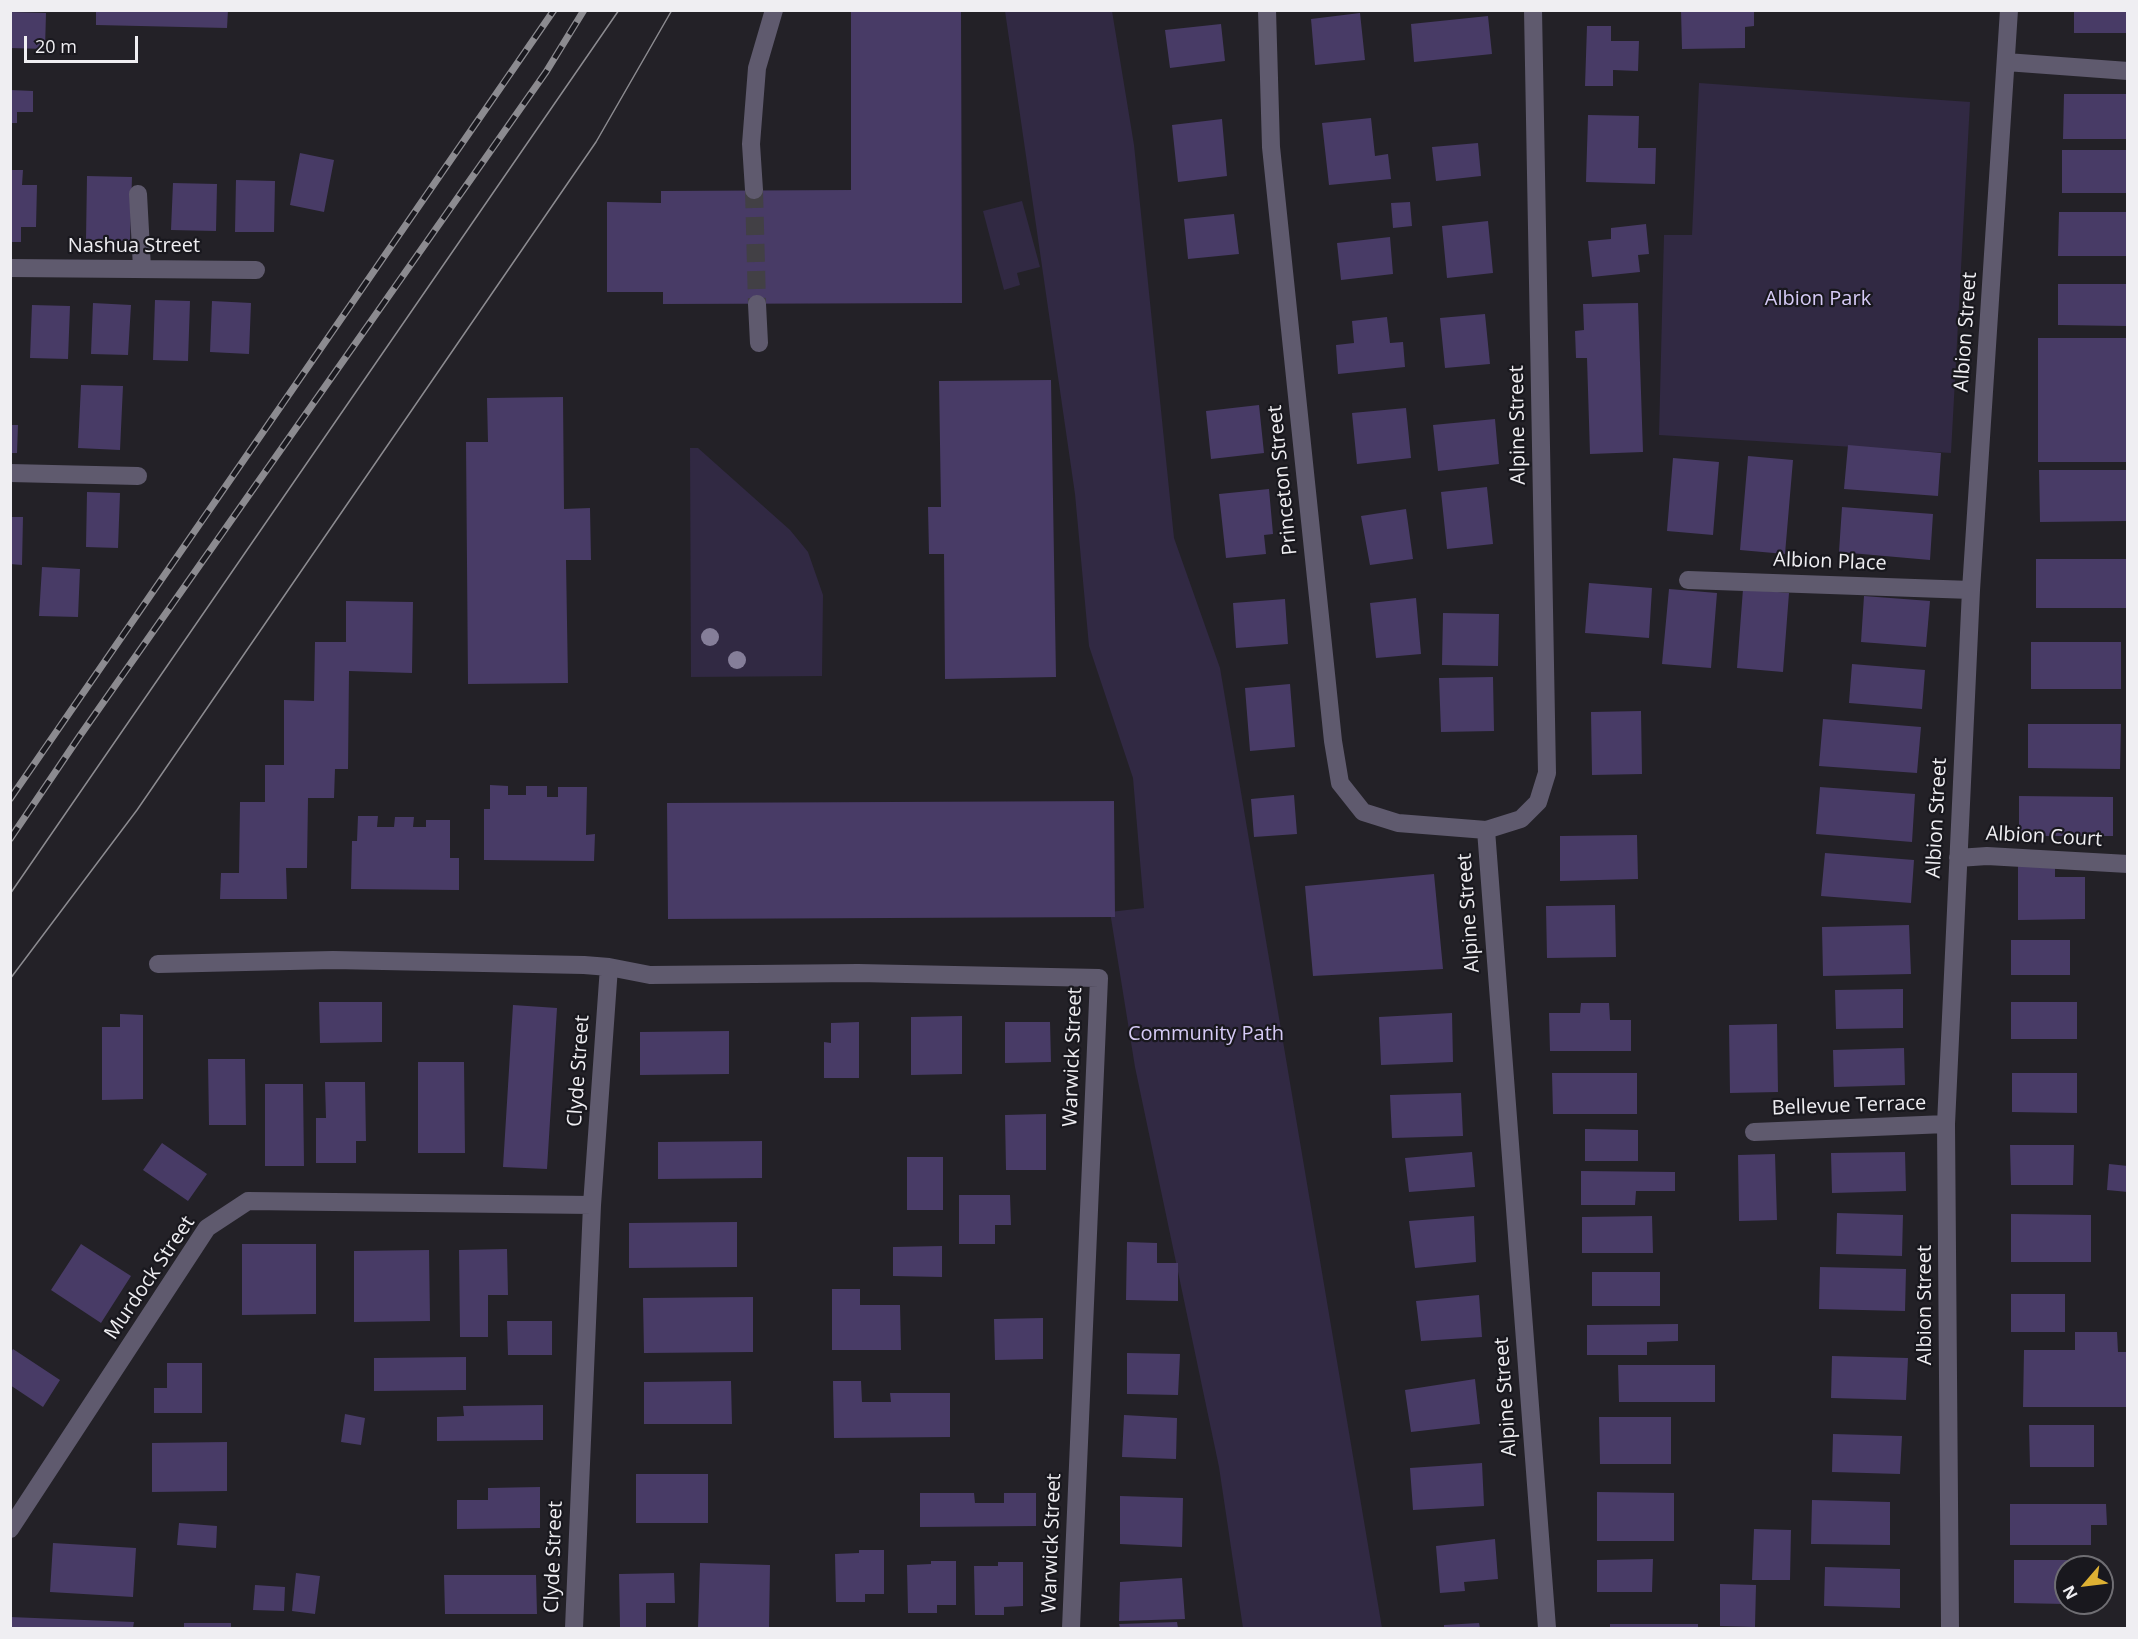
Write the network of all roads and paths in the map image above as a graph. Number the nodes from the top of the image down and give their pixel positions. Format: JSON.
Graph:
{"nodes":[{"id":1,"x":774,"y":10,"type":"edge"},
{"id":2,"x":1267,"y":10,"type":"edge"},
{"id":3,"x":1533,"y":10,"type":"edge"},
{"id":4,"x":2010,"y":10,"type":"edge"},
{"id":5,"x":2006,"y":62,"type":"junction"},
{"id":6,"x":2127,"y":71,"type":"edge"},
{"id":7,"x":754,"y":190,"type":"tunnel mouth"},
{"id":8,"x":138,"y":194,"type":"dead end"},
{"id":9,"x":10,"y":268,"type":"edge"},
{"id":10,"x":142,"y":268,"type":"junction"},
{"id":11,"x":256,"y":270,"type":"dead end"},
{"id":12,"x":758,"y":304,"type":"tunnel mouth"},
{"id":13,"x":759,"y":343,"type":"dead end"},
{"id":14,"x":10,"y":473,"type":"edge"},
{"id":15,"x":138,"y":476,"type":"dead end"},
{"id":16,"x":1688,"y":580,"type":"dead end"},
{"id":17,"x":1971,"y":590,"type":"junction"},
{"id":18,"x":1486,"y":830,"type":"junction"},
{"id":19,"x":1958,"y":858,"type":"junction"},
{"id":20,"x":2127,"y":864,"type":"edge"},
{"id":21,"x":158,"y":964,"type":"dead end"},
{"id":22,"x":609,"y":967,"type":"junction"},
{"id":23,"x":1946,"y":1124,"type":"junction"},
{"id":24,"x":1754,"y":1132,"type":"dead end"},
{"id":25,"x":591,"y":1205,"type":"junction"},
{"id":26,"x":10,"y":1529,"type":"edge"},
{"id":27,"x":574,"y":1629,"type":"edge"},
{"id":28,"x":1071,"y":1629,"type":"edge"},
{"id":29,"x":1547,"y":1629,"type":"edge"},
{"id":30,"x":1950,"y":1629,"type":"edge"}],
"edges":[{"from":1,"to":7,"type":"street"},
{"from":2,"to":18,"type":"street","name":"Princeton Street"},
{"from":3,"to":18,"type":"street","name":"Alpine Street"},
{"from":4,"to":5,"type":"street","name":"Albion Street"},
{"from":5,"to":6,"type":"street"},
{"from":5,"to":17,"type":"street","name":"Albion Street"},
{"from":8,"to":10,"type":"street"},
{"from":9,"to":10,"type":"street","name":"Nashua Street"},
{"from":10,"to":11,"type":"street","name":"Nashua Street"},
{"from":12,"to":13,"type":"street"},
{"from":14,"to":15,"type":"street"},
{"from":16,"to":17,"type":"street","name":"Albion Place"},
{"from":17,"to":19,"type":"street","name":"Albion Street"},
{"from":18,"to":29,"type":"street","name":"Alpine Street"},
{"from":19,"to":20,"type":"street","name":"Albion Court"},
{"from":19,"to":23,"type":"street","name":"Albion Street"},
{"from":21,"to":22,"type":"street"},
{"from":22,"to":25,"type":"street","name":"Clyde Street"},
{"from":22,"to":28,"type":"street","name":"Warwick Street"},
{"from":23,"to":24,"type":"street","name":"Bellevue Terrace"},
{"from":23,"to":30,"type":"street","name":"Albion Street"},
{"from":25,"to":26,"type":"street","name":"Murdock Street"},
{"from":25,"to":27,"type":"street","name":"Clyde Street"}]}
